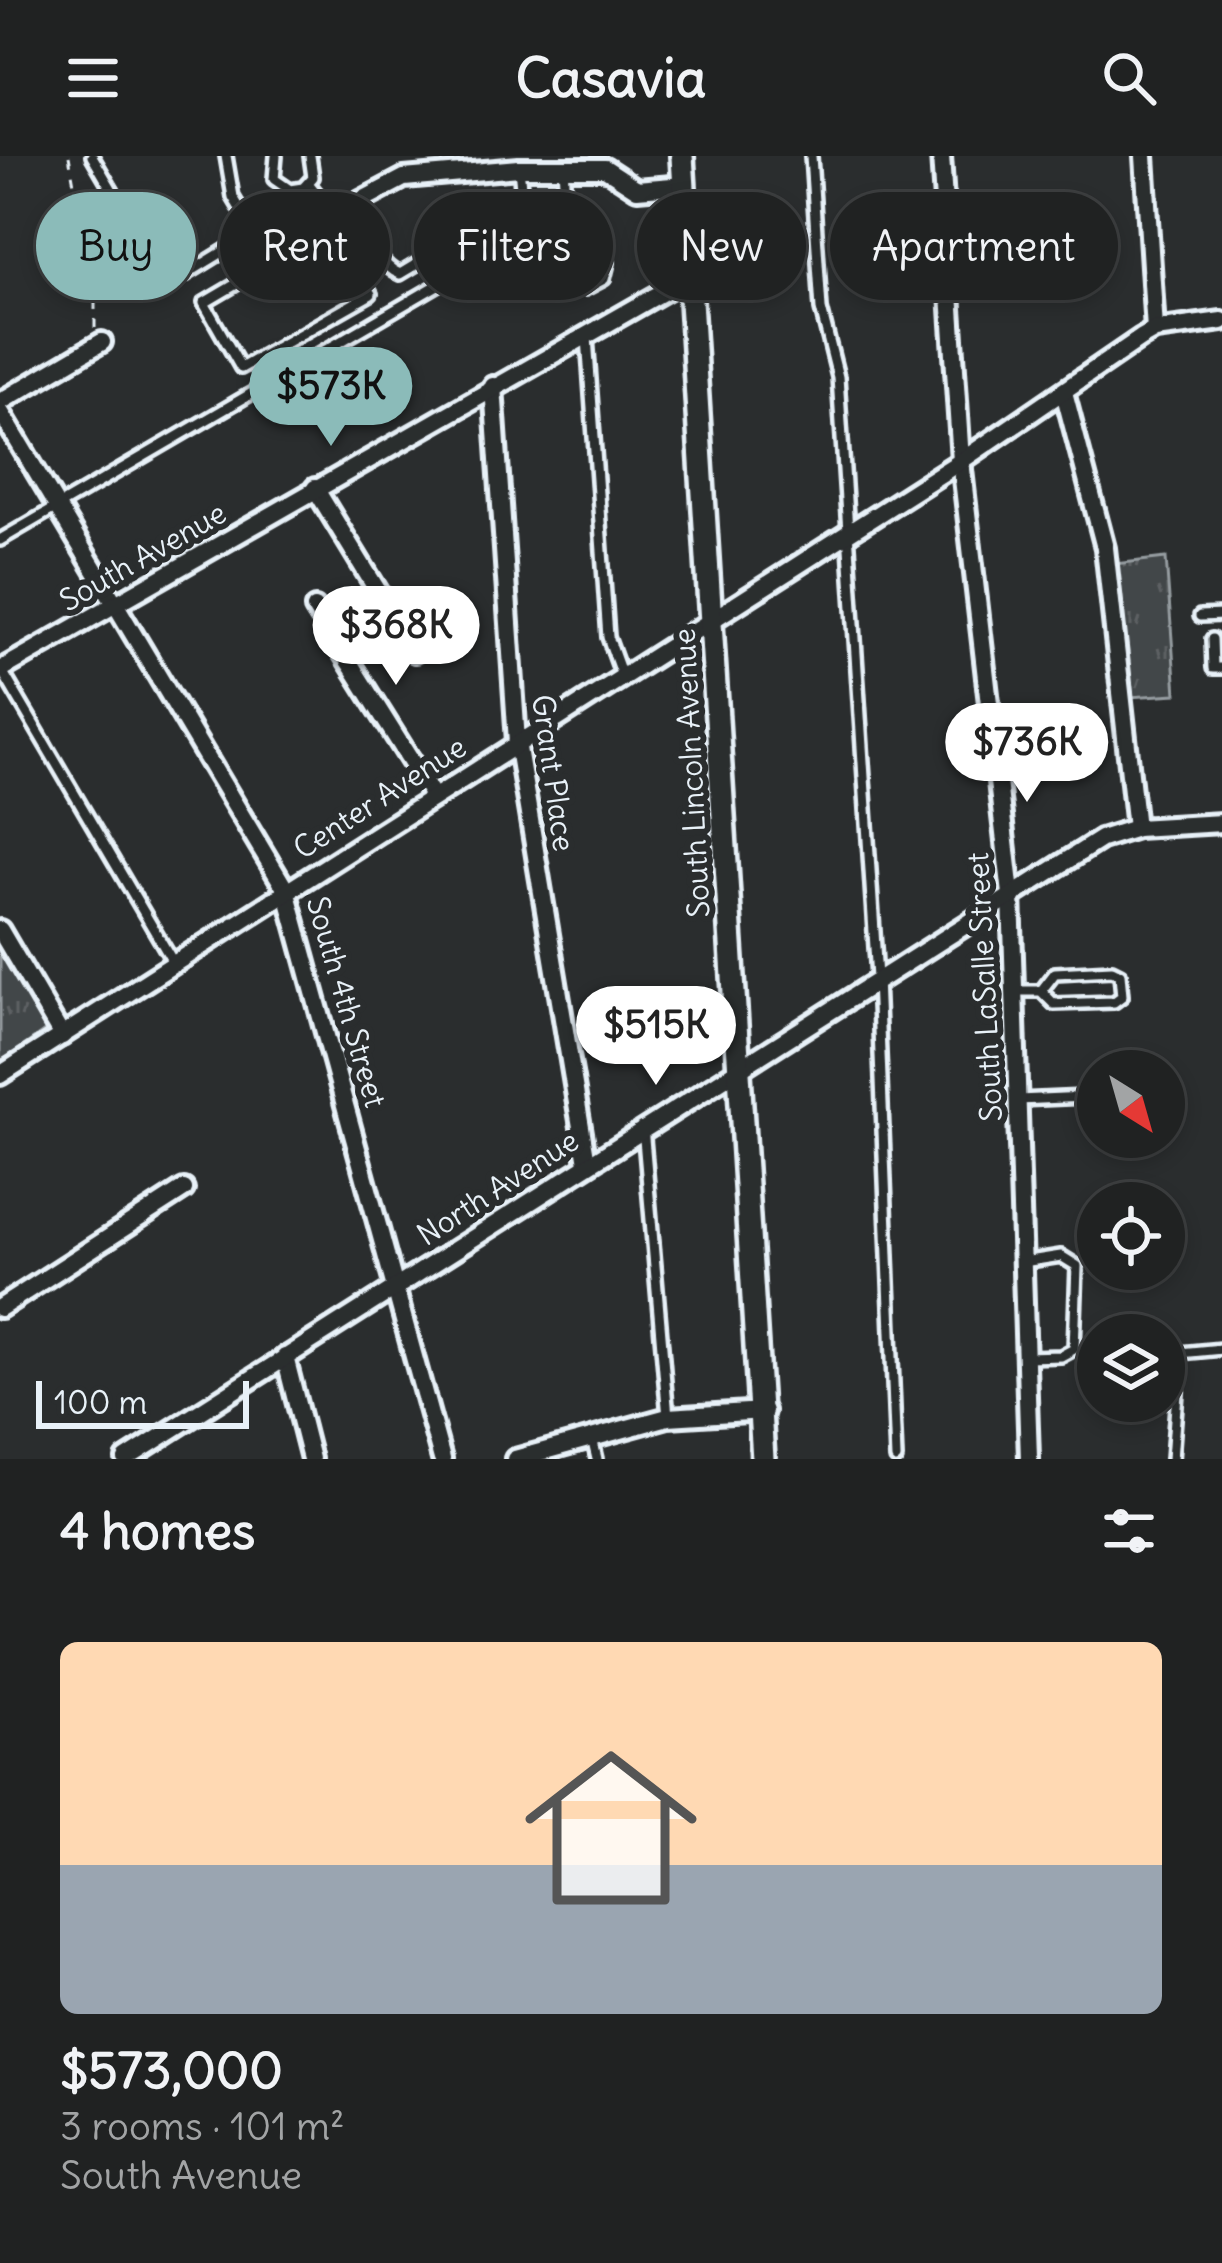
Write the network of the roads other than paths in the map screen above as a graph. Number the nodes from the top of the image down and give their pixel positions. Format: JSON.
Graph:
{"nodes":[{"id":1,"x":92,"y":156,"type":"edge"},
{"id":2,"x":226,"y":156,"type":"edge"},
{"id":3,"x":276,"y":156,"type":"edge"},
{"id":4,"x":310,"y":156,"type":"edge"},
{"id":5,"x":682,"y":156,"type":"edge"},
{"id":6,"x":812,"y":156,"type":"edge"},
{"id":7,"x":940,"y":156,"type":"edge"},
{"id":8,"x":1144,"y":156,"type":"edge"},
{"id":9,"x":563,"y":166,"type":"junction"},
{"id":10,"x":519,"y":168,"type":"junction"},
{"id":11,"x":308,"y":184,"type":"junction"},
{"id":12,"x":684,"y":185,"type":"junction"},
{"id":13,"x":315,"y":192,"type":"edge"},
{"id":14,"x":378,"y":192,"type":"edge"},
{"id":15,"x":521,"y":192,"type":"edge"},
{"id":16,"x":565,"y":192,"type":"edge"},
{"id":17,"x":684,"y":192,"type":"edge"},
{"id":18,"x":565,"y":199,"type":"joint"},
{"id":19,"x":334,"y":215,"type":"joint"},
{"id":20,"x":414,"y":299,"type":"edge"},
{"id":21,"x":646,"y":300,"type":"edge"},
{"id":22,"x":691,"y":300,"type":"edge"},
{"id":23,"x":1222,"y":321,"type":"edge"},
{"id":24,"x":1155,"y":330,"type":"junction"},
{"id":25,"x":587,"y":332,"type":"junction"},
{"id":26,"x":95,"y":339,"type":"road end"},
{"id":27,"x":493,"y":386,"type":"junction"},
{"id":28,"x":1064,"y":392,"type":"junction"},
{"id":29,"x":0,"y":406,"type":"edge"},
{"id":30,"x":961,"y":461,"type":"junction"},
{"id":31,"x":315,"y":488,"type":"junction"},
{"id":32,"x":57,"y":506,"type":"junction"},
{"id":33,"x":847,"y":530,"type":"junction"},
{"id":34,"x":0,"y":540,"type":"edge"},
{"id":35,"x":117,"y":603,"type":"junction"},
{"id":36,"x":315,"y":608,"type":"dead end"},
{"id":37,"x":713,"y":615,"type":"junction"},
{"id":38,"x":1222,"y":615,"type":"edge"},
{"id":39,"x":1200,"y":616,"type":"dead end"},
{"id":40,"x":1212,"y":639,"type":"dead end"},
{"id":41,"x":415,"y":652,"type":"dead end"},
{"id":42,"x":1222,"y":668,"type":"edge"},
{"id":43,"x":1,"y":670,"type":"edge"},
{"id":44,"x":621,"y":673,"type":"junction"},
{"id":45,"x":517,"y":742,"type":"junction"},
{"id":46,"x":433,"y":796,"type":"junction"},
{"id":47,"x":1222,"y":823,"type":"edge"},
{"id":48,"x":1136,"y":827,"type":"junction"},
{"id":49,"x":286,"y":890,"type":"junction"},
{"id":50,"x":1011,"y":894,"type":"junction"},
{"id":51,"x":0,"y":930,"type":"edge"},
{"id":52,"x":173,"y":962,"type":"junction"},
{"id":53,"x":877,"y":978,"type":"junction"},
{"id":54,"x":1041,"y":991,"type":"junction"},
{"id":55,"x":1014,"y":992,"type":"junction"},
{"id":56,"x":62,"y":1036,"type":"junction"},
{"id":57,"x":739,"y":1066,"type":"junction"},
{"id":58,"x":0,"y":1075,"type":"edge"},
{"id":59,"x":1077,"y":1097,"type":"edge"},
{"id":60,"x":1018,"y":1100,"type":"junction"},
{"id":61,"x":644,"y":1127,"type":"junction"},
{"id":62,"x":587,"y":1163,"type":"junction"},
{"id":63,"x":184,"y":1189,"type":"dead end"},
{"id":64,"x":1023,"y":1262,"type":"junction"},
{"id":65,"x":394,"y":1286,"type":"junction"},
{"id":66,"x":0,"y":1308,"type":"edge"},
{"id":67,"x":1222,"y":1349,"type":"edge"},
{"id":68,"x":285,"y":1357,"type":"junction"},
{"id":69,"x":1026,"y":1357,"type":"junction"},
{"id":70,"x":764,"y":1411,"type":"junction"},
{"id":71,"x":668,"y":1417,"type":"junction"},
{"id":72,"x":592,"y":1438,"type":"junction"},
{"id":73,"x":126,"y":1459,"type":"edge"},
{"id":74,"x":311,"y":1459,"type":"edge"},
{"id":75,"x":442,"y":1459,"type":"edge"},
{"id":76,"x":515,"y":1459,"type":"edge"},
{"id":77,"x":597,"y":1459,"type":"edge"},
{"id":78,"x":763,"y":1459,"type":"edge"},
{"id":79,"x":896,"y":1459,"type":"edge"},
{"id":80,"x":1029,"y":1459,"type":"edge"},
{"id":81,"x":1172,"y":1459,"type":"edge"}],
"edges":[{"from":1,"to":2,"type":"lane"},
{"from":3,"to":11,"type":"lane"},
{"from":4,"to":11,"type":"lane"},
{"from":5,"to":12,"type":"street","name":"South Lincoln Avenue"},
{"from":6,"to":33,"type":"lane"},
{"from":7,"to":30,"type":"street","name":"South LaSalle Street"},
{"from":8,"to":24,"type":"street"},
{"from":9,"to":10,"type":"street"},
{"from":9,"to":12,"type":"street"},
{"from":9,"to":16,"type":"lane"},
{"from":10,"to":14,"type":"street"},
{"from":10,"to":15,"type":"lane"},
{"from":11,"to":13,"type":"lane"},
{"from":12,"to":17,"type":"street","name":"South Lincoln Avenue"},
{"from":18,"to":18,"type":"lane"},
{"from":19,"to":19,"type":"lane"},
{"from":20,"to":32,"type":"lane"},
{"from":21,"to":25,"type":"street","name":"South Avenue"},
{"from":22,"to":37,"type":"street","name":"South Lincoln Avenue"},
{"from":23,"to":24,"type":"street","name":"Center Avenue"},
{"from":24,"to":28,"type":"street","name":"Center Avenue"},
{"from":25,"to":27,"type":"street","name":"South Avenue"},
{"from":25,"to":44,"type":"lane"},
{"from":26,"to":29,"type":"street"},
{"from":27,"to":31,"type":"street","name":"South Avenue"},
{"from":27,"to":45,"type":"street","name":"Grant Place"},
{"from":28,"to":30,"type":"street","name":"Center Avenue"},
{"from":28,"to":48,"type":"street"},
{"from":29,"to":32,"type":"street","name":"South 4th Street"},
{"from":30,"to":33,"type":"street","name":"Center Avenue"},
{"from":30,"to":50,"type":"street","name":"South LaSalle Street"},
{"from":31,"to":35,"type":"street","name":"South Avenue"},
{"from":31,"to":41,"type":"street"},
{"from":32,"to":34,"type":"lane"},
{"from":32,"to":35,"type":"street","name":"South 4th Street"},
{"from":33,"to":37,"type":"street","name":"Center Avenue"},
{"from":33,"to":53,"type":"lane"},
{"from":35,"to":43,"type":"street","name":"South Avenue"},
{"from":35,"to":49,"type":"street","name":"South 4th Street"},
{"from":36,"to":46,"type":"street"},
{"from":37,"to":44,"type":"street","name":"Center Avenue"},
{"from":37,"to":57,"type":"street","name":"South Lincoln Avenue"},
{"from":38,"to":39,"type":"lane"},
{"from":40,"to":42,"type":"lane"},
{"from":43,"to":52,"type":"lane"},
{"from":44,"to":45,"type":"street","name":"Center Avenue"},
{"from":45,"to":46,"type":"street","name":"Center Avenue"},
{"from":45,"to":62,"type":"street","name":"Grant Place"},
{"from":46,"to":49,"type":"street","name":"Center Avenue"},
{"from":47,"to":48,"type":"street","name":"North Avenue"},
{"from":48,"to":50,"type":"street","name":"North Avenue"},
{"from":49,"to":52,"type":"street","name":"Center Avenue"},
{"from":49,"to":65,"type":"street","name":"South 4th Street"},
{"from":50,"to":53,"type":"street","name":"North Avenue"},
{"from":50,"to":55,"type":"street","name":"South LaSalle Street"},
{"from":51,"to":56,"type":"street"},
{"from":52,"to":56,"type":"street","name":"Center Avenue"},
{"from":53,"to":57,"type":"street","name":"North Avenue"},
{"from":53,"to":79,"type":"lane"},
{"from":54,"to":54,"type":"lane"},
{"from":54,"to":55,"type":"lane"},
{"from":55,"to":60,"type":"street","name":"South LaSalle Street"},
{"from":56,"to":58,"type":"street","name":"Center Avenue"},
{"from":57,"to":61,"type":"street","name":"North Avenue"},
{"from":57,"to":70,"type":"street","name":"South Lincoln Avenue"},
{"from":59,"to":60,"type":"lane"},
{"from":60,"to":64,"type":"street","name":"South LaSalle Street"},
{"from":61,"to":62,"type":"street","name":"North Avenue"},
{"from":61,"to":71,"type":"lane"},
{"from":62,"to":65,"type":"street","name":"North Avenue"},
{"from":63,"to":66,"type":"street"},
{"from":64,"to":69,"type":"street","name":"South LaSalle Street"},
{"from":64,"to":69,"type":"lane"},
{"from":65,"to":68,"type":"street","name":"North Avenue"},
{"from":65,"to":75,"type":"street","name":"South 4th Street"},
{"from":67,"to":81,"type":"lane"},
{"from":68,"to":73,"type":"street","name":"North Avenue"},
{"from":68,"to":74,"type":"street"},
{"from":69,"to":80,"type":"street","name":"South LaSalle Street"},
{"from":70,"to":71,"type":"street"},
{"from":70,"to":78,"type":"street","name":"South Lincoln Avenue"},
{"from":71,"to":72,"type":"street"},
{"from":72,"to":76,"type":"street"},
{"from":72,"to":77,"type":"lane"}]}
